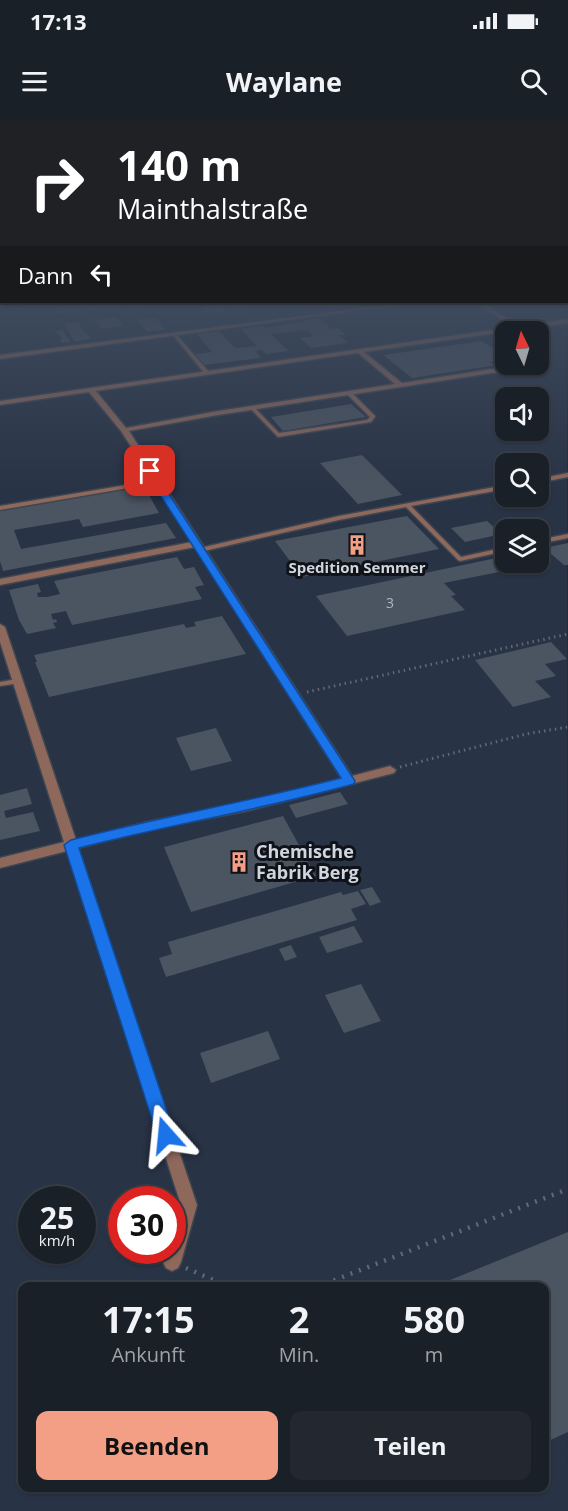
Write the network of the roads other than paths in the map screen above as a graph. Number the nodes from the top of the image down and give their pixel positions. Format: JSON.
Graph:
{"nodes":[{"id":1,"x":198,"y":363,"type":"edge"},
{"id":2,"x":277,"y":363,"type":"edge"},
{"id":3,"x":374,"y":363,"type":"edge"},
{"id":4,"x":495,"y":371,"type":"edge"},
{"id":5,"x":207,"y":373,"type":"junction"},
{"id":6,"x":401,"y":385,"type":"junction"},
{"id":7,"x":91,"y":390,"type":"junction"},
{"id":8,"x":349,"y":393,"type":"junction"},
{"id":9,"x":0,"y":403,"type":"edge"},
{"id":10,"x":252,"y":408,"type":"junction"},
{"id":11,"x":124,"y":430,"type":"junction"},
{"id":12,"x":568,"y":475,"type":"edge"},
{"id":13,"x":549,"y":479,"type":"edge"},
{"id":14,"x":156,"y":482,"type":"junction"},
{"id":15,"x":495,"y":489,"type":"edge"},
{"id":16,"x":407,"y":505,"type":"junction"},
{"id":17,"x":0,"y":508,"type":"edge"},
{"id":18,"x":568,"y":536,"type":"edge"},
{"id":19,"x":549,"y":540,"type":"edge"},
{"id":20,"x":198,"y":547,"type":"junction"},
{"id":21,"x":495,"y":551,"type":"edge"},
{"id":22,"x":0,"y":582,"type":"edge"},
{"id":23,"x":0,"y":627,"type":"edge"},
{"id":24,"x":17,"y":681,"type":"junction"},
{"id":25,"x":0,"y":684,"type":"edge"},
{"id":26,"x":390,"y":770,"type":"road end"},
{"id":27,"x":349,"y":781,"type":"junction"},
{"id":28,"x":71,"y":845,"type":"junction"},
{"id":29,"x":0,"y":863,"type":"edge"},
{"id":30,"x":183,"y":1186,"type":"edge"},
{"id":31,"x":186,"y":1196,"type":"edge"},
{"id":32,"x":186,"y":1215,"type":"edge"}],
"edges":[{"from":1,"to":5,"type":"lane"},
{"from":2,"to":5,"type":"street"},
{"from":3,"to":6,"type":"street"},
{"from":4,"to":6,"type":"street"},
{"from":5,"to":7,"type":"street"},
{"from":6,"to":8,"type":"street"},
{"from":7,"to":9,"type":"street"},
{"from":7,"to":11,"type":"street"},
{"from":8,"to":10,"type":"street"},
{"from":8,"to":10,"type":"lane"},
{"from":10,"to":11,"type":"street"},
{"from":11,"to":14,"type":"street"},
{"from":12,"to":13,"type":"lane"},
{"from":14,"to":17,"type":"lane"},
{"from":14,"to":20,"type":"street"},
{"from":15,"to":16,"type":"lane"},
{"from":16,"to":20,"type":"lane"},
{"from":16,"to":21,"type":"lane"},
{"from":18,"to":19,"type":"lane"},
{"from":20,"to":22,"type":"street"},
{"from":20,"to":27,"type":"street"},
{"from":23,"to":24,"type":"street"},
{"from":24,"to":25,"type":"lane"},
{"from":24,"to":28,"type":"street"},
{"from":26,"to":27,"type":"street"},
{"from":27,"to":28,"type":"street"},
{"from":28,"to":29,"type":"street"},
{"from":28,"to":30,"type":"street"},
{"from":31,"to":32,"type":"street"}]}
